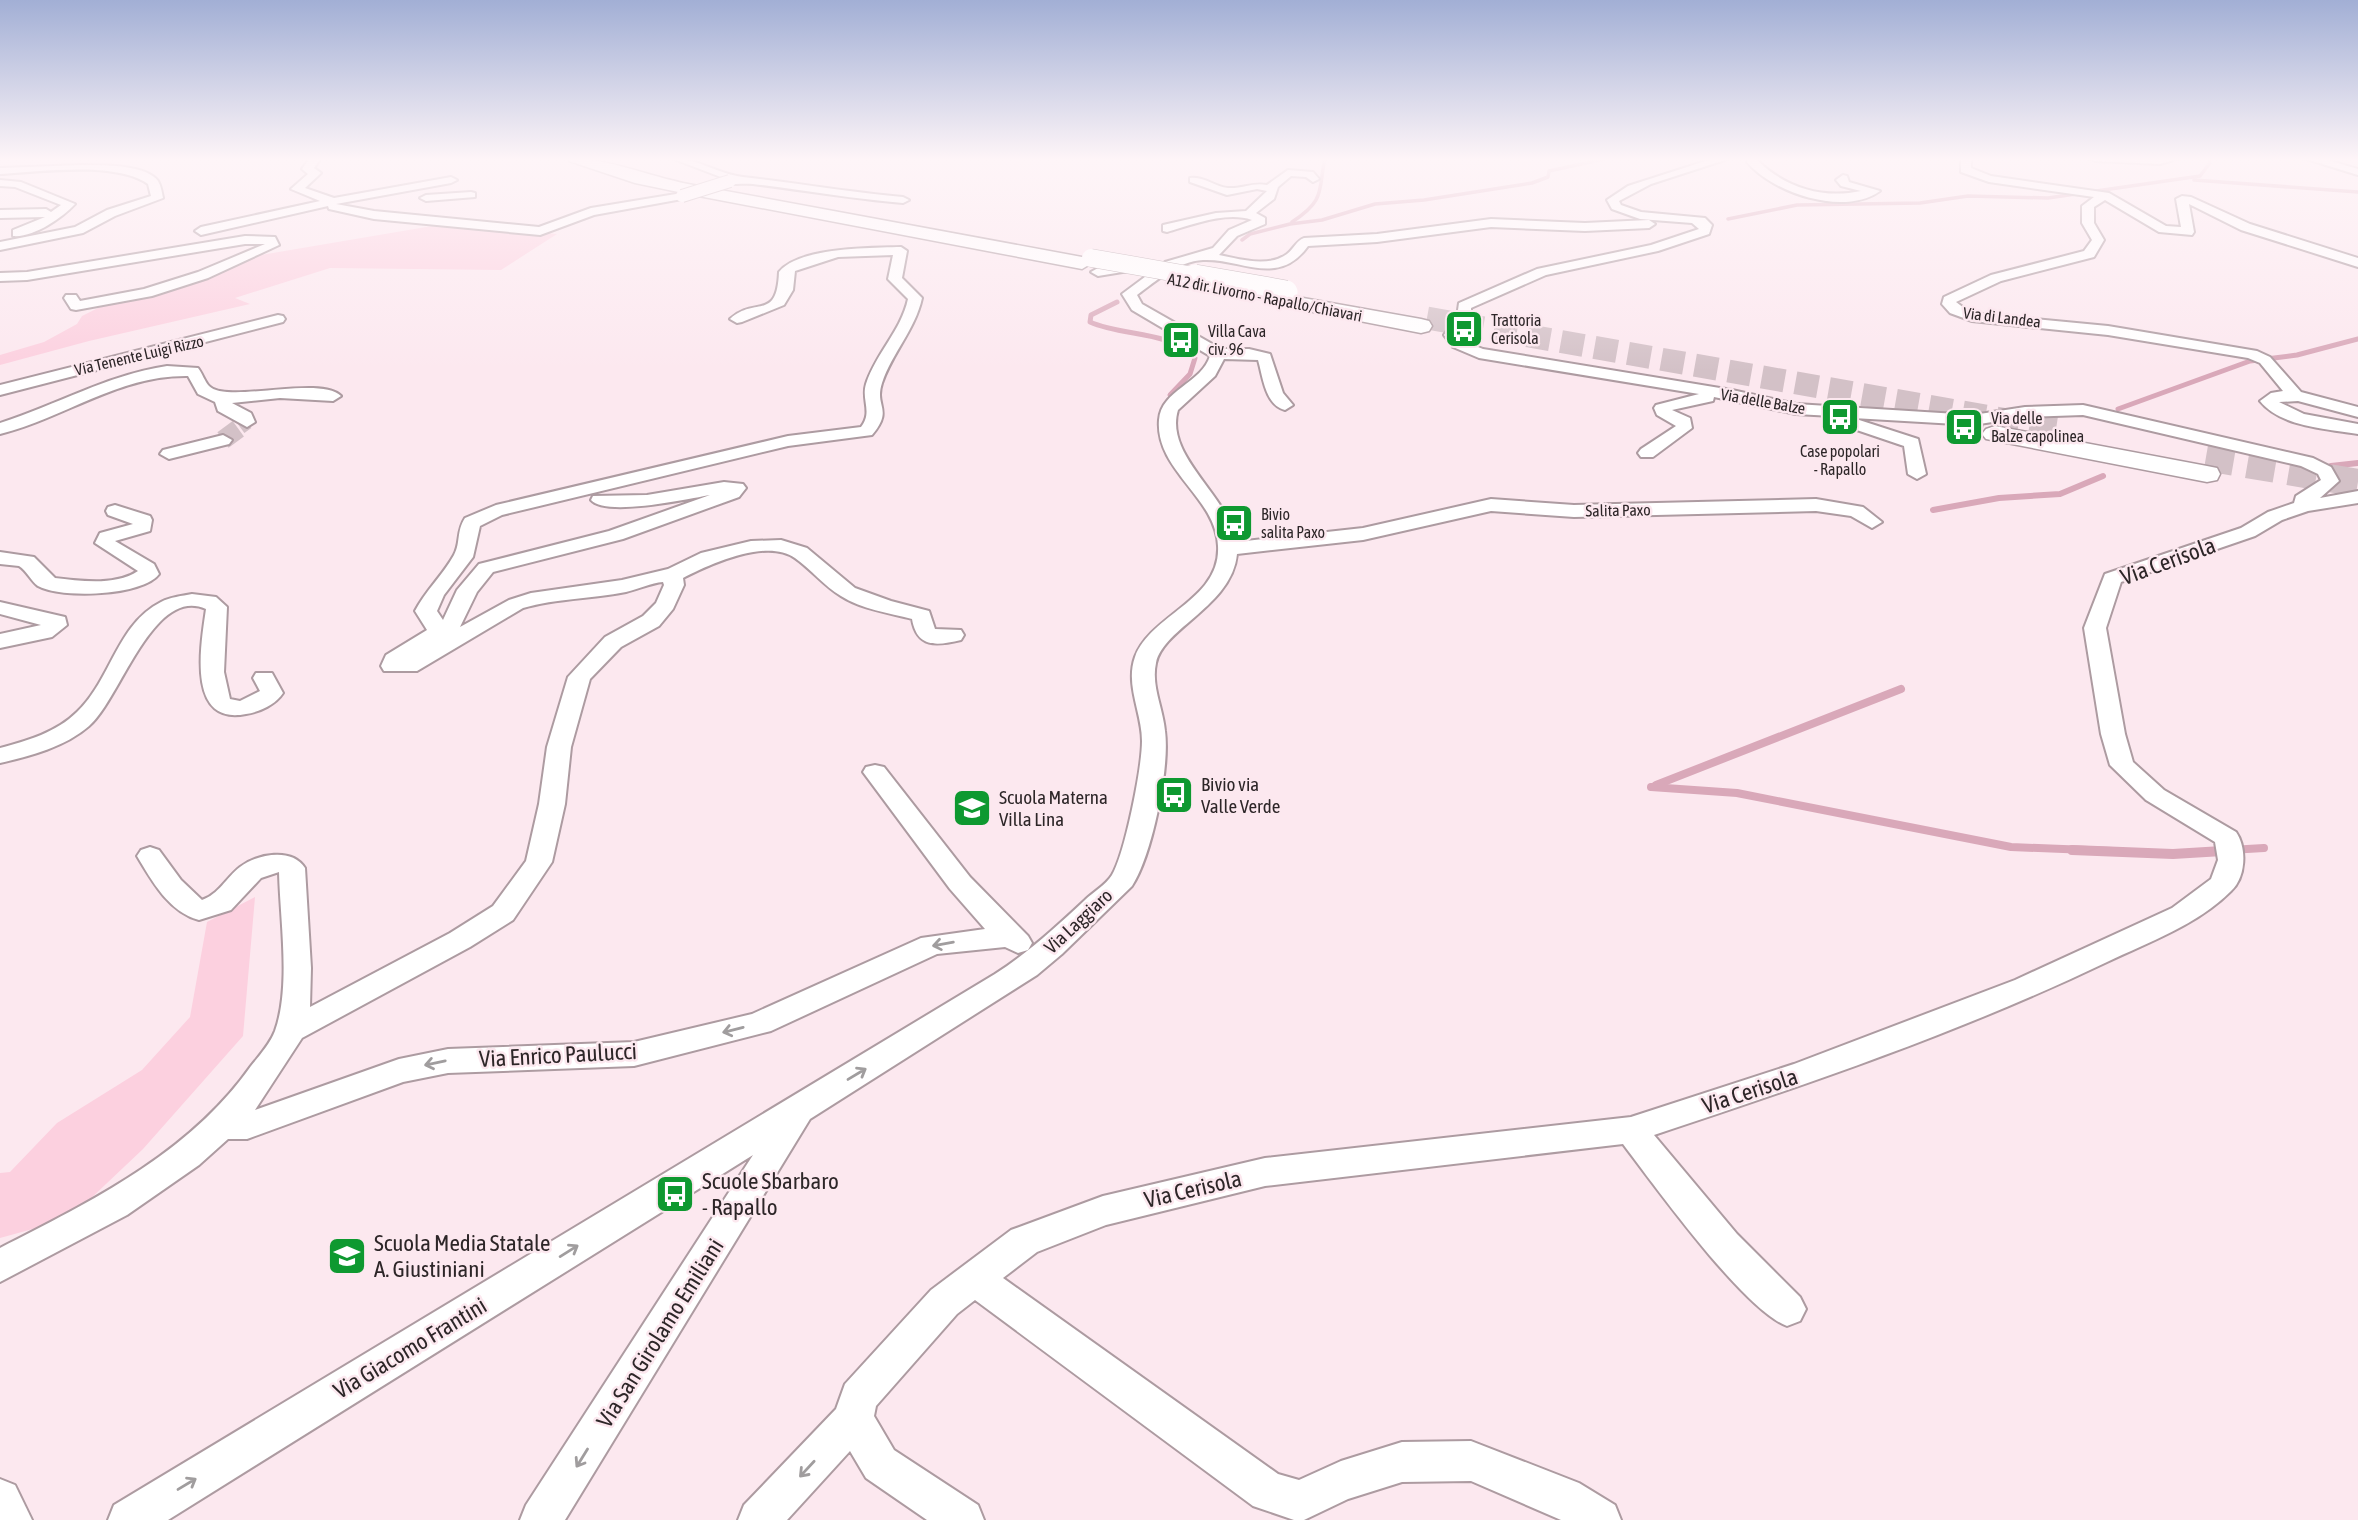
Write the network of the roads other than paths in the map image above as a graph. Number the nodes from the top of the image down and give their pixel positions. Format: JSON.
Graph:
{"nodes":[{"id":1,"x":25,"y":229,"type":"edge"},
{"id":2,"x":81,"y":229,"type":"edge"},
{"id":3,"x":209,"y":229,"type":"edge"},
{"id":4,"x":519,"y":229,"type":"edge"},
{"id":5,"x":546,"y":229,"type":"edge"},
{"id":6,"x":899,"y":229,"type":"edge"},
{"id":7,"x":920,"y":229,"type":"edge"},
{"id":8,"x":1243,"y":229,"type":"edge"},
{"id":9,"x":1441,"y":229,"type":"edge"},
{"id":10,"x":1705,"y":229,"type":"edge"},
{"id":11,"x":2091,"y":229,"type":"edge"},
{"id":12,"x":2164,"y":229,"type":"edge"},
{"id":13,"x":2187,"y":229,"type":"edge"},
{"id":14,"x":2250,"y":229,"type":"edge"},
{"id":15,"x":191,"y":233,"type":"dead end"},
{"id":16,"x":0,"y":241,"type":"edge"},
{"id":17,"x":0,"y":246,"type":"edge"},
{"id":18,"x":1191,"y":257,"type":"junction"},
{"id":19,"x":2358,"y":263,"type":"edge"},
{"id":20,"x":1090,"y":264,"type":"junction"},
{"id":21,"x":0,"y":277,"type":"edge"},
{"id":22,"x":71,"y":298,"type":"dead end"},
{"id":23,"x":278,"y":319,"type":"dead end"},
{"id":24,"x":737,"y":319,"type":"dead end"},
{"id":25,"x":1424,"y":322,"type":"tunnel mouth"},
{"id":26,"x":1218,"y":354,"type":"junction"},
{"id":27,"x":0,"y":390,"type":"edge"},
{"id":28,"x":2295,"y":394,"type":"junction"},
{"id":29,"x":1732,"y":395,"type":"junction"},
{"id":30,"x":333,"y":396,"type":"dead end"},
{"id":31,"x":223,"y":399,"type":"junction"},
{"id":32,"x":1285,"y":405,"type":"dead end"},
{"id":33,"x":1796,"y":409,"type":"junction"},
{"id":34,"x":2358,"y":412,"type":"edge"},
{"id":35,"x":247,"y":422,"type":"dead end"},
{"id":36,"x":0,"y":429,"type":"edge"},
{"id":37,"x":2056,"y":429,"type":"tunnel mouth"},
{"id":38,"x":2358,"y":429,"type":"edge"},
{"id":39,"x":1995,"y":434,"type":"dead end"},
{"id":40,"x":223,"y":440,"type":"tunnel mouth"},
{"id":41,"x":1647,"y":453,"type":"dead end"},
{"id":42,"x":169,"y":454,"type":"dead end"},
{"id":43,"x":1917,"y":474,"type":"dead end"},
{"id":44,"x":2358,"y":497,"type":"edge"},
{"id":45,"x":600,"y":500,"type":"dead end"},
{"id":46,"x":2305,"y":506,"type":"junction"},
{"id":47,"x":115,"y":511,"type":"dead end"},
{"id":48,"x":1872,"y":522,"type":"dead end"},
{"id":49,"x":1228,"y":549,"type":"junction"},
{"id":50,"x":0,"y":558,"type":"edge"},
{"id":51,"x":673,"y":575,"type":"junction"},
{"id":52,"x":0,"y":608,"type":"edge"},
{"id":53,"x":440,"y":633,"type":"junction"},
{"id":54,"x":953,"y":635,"type":"dead end"},
{"id":55,"x":0,"y":641,"type":"edge"},
{"id":56,"x":264,"y":678,"type":"dead end"},
{"id":57,"x":0,"y":756,"type":"edge"},
{"id":58,"x":875,"y":772,"type":"dead end"},
{"id":59,"x":150,"y":856,"type":"dead end"},
{"id":60,"x":1010,"y":937,"type":"junction"},
{"id":61,"x":1038,"y":959,"type":"junction"},
{"id":62,"x":290,"y":1031,"type":"junction"},
{"id":63,"x":799,"y":1109,"type":"junction"},
{"id":64,"x":221,"y":1126,"type":"junction"},
{"id":65,"x":1631,"y":1130,"type":"junction"},
{"id":66,"x":0,"y":1266,"type":"edge"},
{"id":67,"x":975,"y":1279,"type":"junction"},
{"id":68,"x":1787,"y":1309,"type":"dead end"},
{"id":69,"x":853,"y":1419,"type":"junction"},
{"id":70,"x":0,"y":1500,"type":"edge"},
{"id":71,"x":11,"y":1520,"type":"edge"},
{"id":72,"x":129,"y":1520,"type":"edge"},
{"id":73,"x":541,"y":1520,"type":"edge"},
{"id":74,"x":760,"y":1520,"type":"edge"},
{"id":75,"x":963,"y":1520,"type":"edge"},
{"id":76,"x":1600,"y":1520,"type":"edge"}],
"edges":[{"from":1,"to":16,"type":"street"},
{"from":2,"to":17,"type":"street"},
{"from":3,"to":15,"type":"street"},
{"from":4,"to":5,"type":"street","bridge":true},
{"from":6,"to":20,"type":"highway","name":"A12 dir. Livorno - Rapallo/Chiavari"},
{"from":7,"to":20,"type":"highway"},
{"from":8,"to":18,"type":"street"},
{"from":9,"to":18,"type":"street"},
{"from":10,"to":29,"type":"street","name":"Via delle Balze"},
{"from":11,"to":28,"type":"street","name":"Via di Landea"},
{"from":12,"to":13,"type":"street"},
{"from":14,"to":19,"type":"street"},
{"from":18,"to":20,"type":"street"},
{"from":18,"to":26,"type":"street"},
{"from":20,"to":25,"type":"highway","name":"A12 dir. Livorno - Rapallo/Chiavari"},
{"from":21,"to":22,"type":"street"},
{"from":23,"to":27,"type":"street","name":"Via Tenente Luigi Rizzo"},
{"from":24,"to":53,"type":"street"},
{"from":26,"to":32,"type":"street"},
{"from":26,"to":49,"type":"street"},
{"from":28,"to":34,"type":"street"},
{"from":28,"to":38,"type":"street"},
{"from":29,"to":33,"type":"street","name":"Via delle Balze"},
{"from":29,"to":41,"type":"street"},
{"from":30,"to":31,"type":"street"},
{"from":31,"to":35,"type":"street"},
{"from":31,"to":36,"type":"street"},
{"from":33,"to":43,"type":"street"},
{"from":33,"to":46,"type":"street","name":"Via delle Balze"},
{"from":37,"to":39,"type":"highway"},
{"from":40,"to":42,"type":"street"},
{"from":44,"to":46,"type":"street","name":"Via Cerisola"},
{"from":45,"to":53,"type":"street"},
{"from":46,"to":65,"type":"street","name":"Via Cerisola"},
{"from":47,"to":50,"type":"street"},
{"from":48,"to":49,"type":"street","name":"Salita Paxo"},
{"from":49,"to":61,"type":"street","name":"Via Laggiaro"},
{"from":51,"to":53,"type":"street"},
{"from":51,"to":54,"type":"street"},
{"from":51,"to":62,"type":"street"},
{"from":52,"to":55,"type":"street"},
{"from":56,"to":57,"type":"street"},
{"from":58,"to":60,"type":"street","name":"Via Laggiaro"},
{"from":59,"to":62,"type":"street"},
{"from":60,"to":61,"type":"street","name":"Via Laggiaro"},
{"from":60,"to":64,"type":"street","name":"Via Enrico Paulucci","one_way":true},
{"from":63,"to":61,"type":"street","name":"Via Laggiaro","one_way":true},
{"from":62,"to":64,"type":"street"},
{"from":72,"to":63,"type":"street","name":"Via Giacomo Frantini","one_way":true},
{"from":63,"to":73,"type":"street","name":"Via San Girolamo Emiliani","one_way":true},
{"from":64,"to":66,"type":"street"},
{"from":65,"to":67,"type":"street","name":"Via Cerisola"},
{"from":65,"to":68,"type":"street"},
{"from":67,"to":69,"type":"street","name":"Via Cerisola"},
{"from":67,"to":76,"type":"street"},
{"from":69,"to":74,"type":"street","name":"Via Cerisola","one_way":true},
{"from":69,"to":75,"type":"street"},
{"from":70,"to":71,"type":"street"}]}
